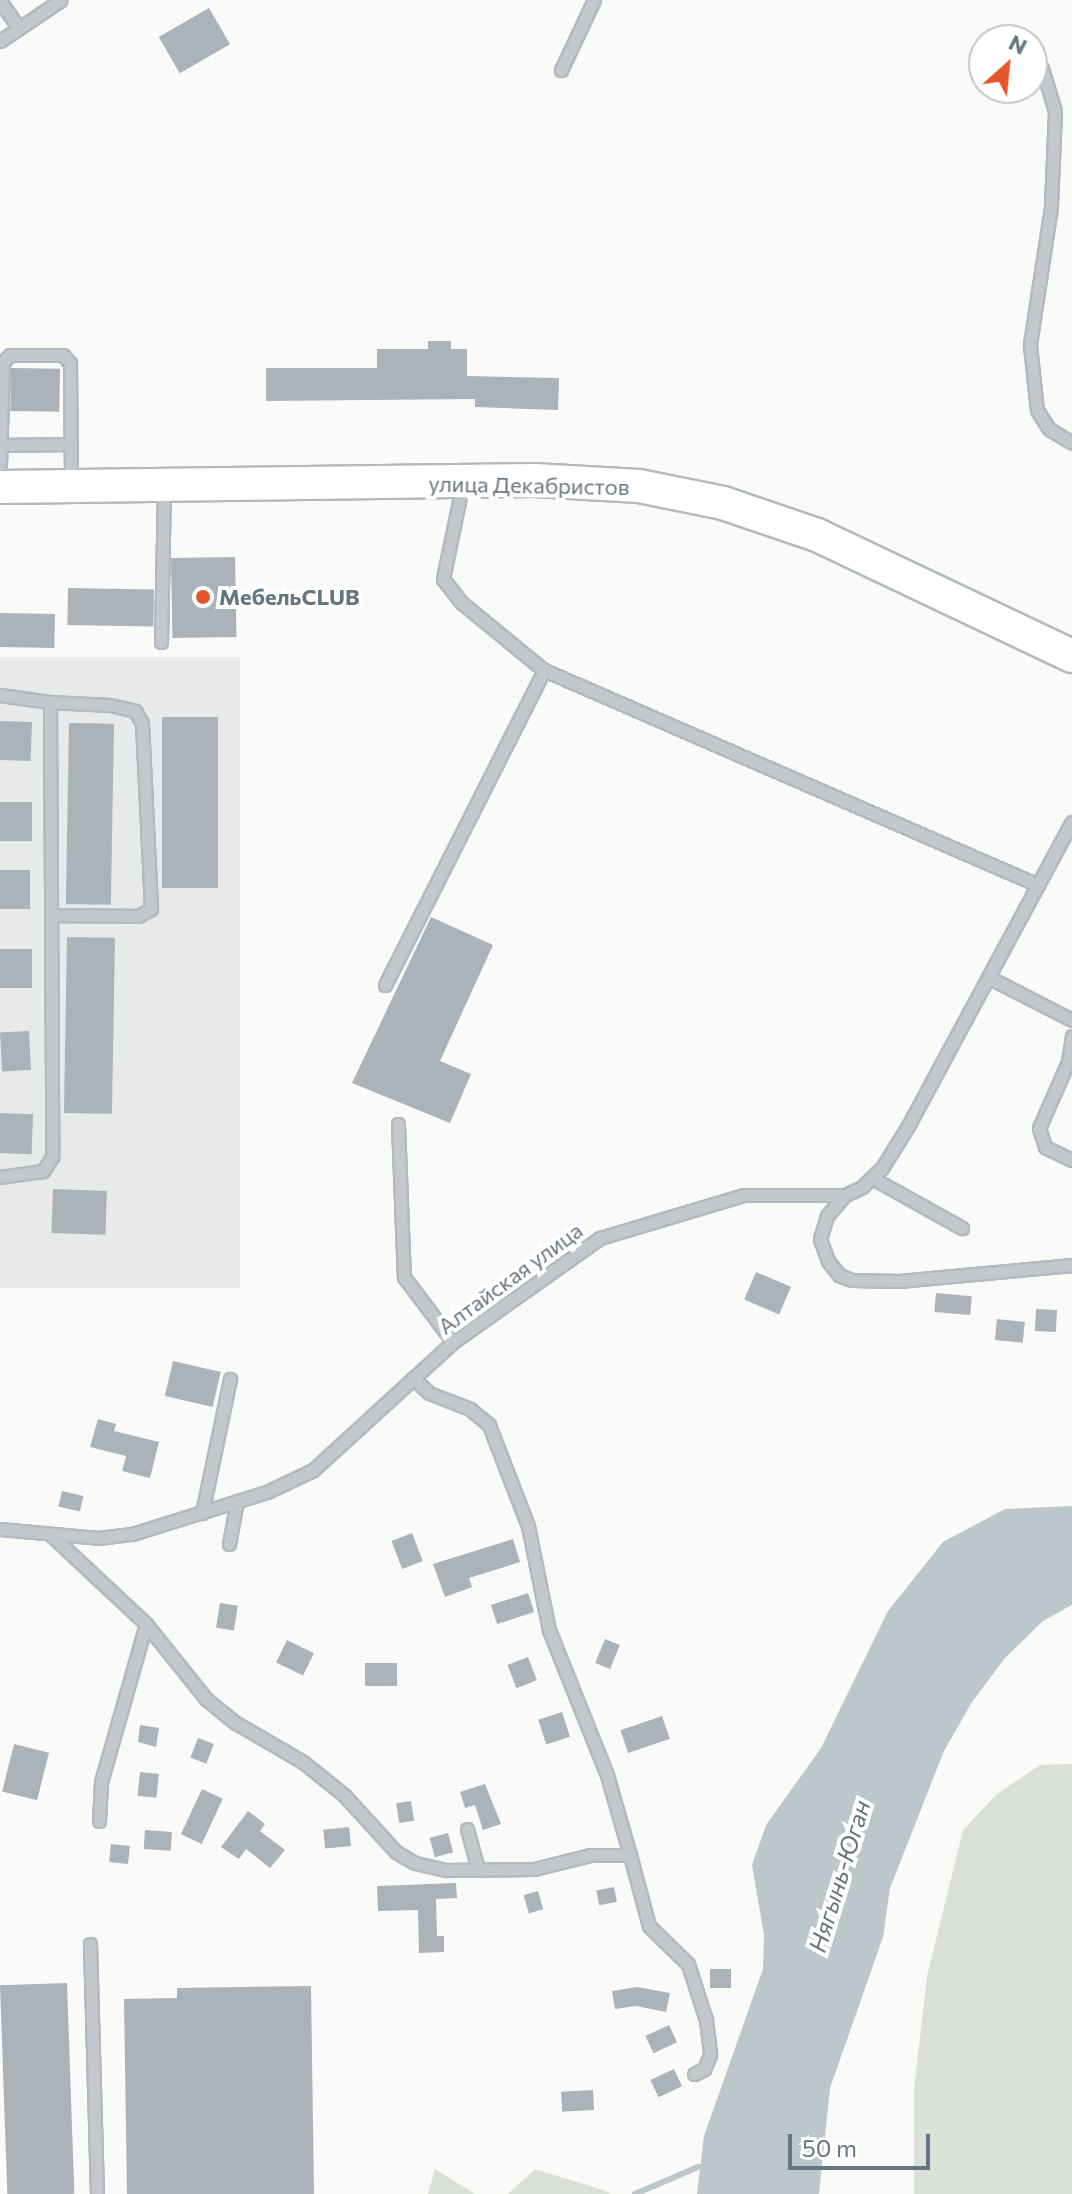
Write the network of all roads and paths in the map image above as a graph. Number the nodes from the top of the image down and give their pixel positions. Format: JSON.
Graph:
{"nodes":[{"id":1,"x":61,"y":0,"type":"edge"},
{"id":2,"x":594,"y":0,"type":"edge"},
{"id":3,"x":0,"y":1,"type":"edge"},
{"id":4,"x":19,"y":28,"type":"junction"},
{"id":5,"x":0,"y":41,"type":"edge"},
{"id":6,"x":561,"y":70,"type":"dead end"},
{"id":7,"x":1048,"y":88,"type":"edge"},
{"id":8,"x":1072,"y":443,"type":"edge"},
{"id":9,"x":71,"y":444,"type":"junction"},
{"id":10,"x":0,"y":445,"type":"edge"},
{"id":11,"x":0,"y":464,"type":"edge"},
{"id":12,"x":463,"y":482,"type":"junction"},
{"id":13,"x":164,"y":485,"type":"junction"},
{"id":14,"x":71,"y":486,"type":"junction"},
{"id":15,"x":0,"y":487,"type":"edge"},
{"id":16,"x":161,"y":642,"type":"dead end"},
{"id":17,"x":1072,"y":656,"type":"edge"},
{"id":18,"x":544,"y":670,"type":"junction"},
{"id":19,"x":0,"y":695,"type":"edge"},
{"id":20,"x":50,"y":702,"type":"junction"},
{"id":21,"x":1072,"y":822,"type":"edge"},
{"id":22,"x":1038,"y":885,"type":"junction"},
{"id":23,"x":52,"y":915,"type":"junction"},
{"id":24,"x":988,"y":977,"type":"junction"},
{"id":25,"x":385,"y":985,"type":"dead end"},
{"id":26,"x":1072,"y":1020,"type":"edge"},
{"id":27,"x":1072,"y":1036,"type":"edge"},
{"id":28,"x":398,"y":1124,"type":"dead end"},
{"id":29,"x":1072,"y":1160,"type":"edge"},
{"id":30,"x":0,"y":1177,"type":"edge"},
{"id":31,"x":874,"y":1179,"type":"junction"},
{"id":32,"x":845,"y":1195,"type":"junction"},
{"id":33,"x":962,"y":1228,"type":"dead end"},
{"id":34,"x":1072,"y":1265,"type":"edge"},
{"id":35,"x":453,"y":1342,"type":"junction"},
{"id":36,"x":413,"y":1378,"type":"junction"},
{"id":37,"x":230,"y":1379,"type":"dead end"},
{"id":38,"x":237,"y":1501,"type":"junction"},
{"id":39,"x":202,"y":1513,"type":"junction"},
{"id":40,"x":0,"y":1529,"type":"edge"},
{"id":41,"x":51,"y":1535,"type":"junction"},
{"id":42,"x":229,"y":1544,"type":"dead end"},
{"id":43,"x":146,"y":1624,"type":"junction"},
{"id":44,"x":99,"y":1821,"type":"dead end"},
{"id":45,"x":467,"y":1829,"type":"dead end"},
{"id":46,"x":630,"y":1855,"type":"junction"},
{"id":47,"x":478,"y":1869,"type":"junction"},
{"id":48,"x":90,"y":1944,"type":"dead end"},
{"id":49,"x":694,"y":2074,"type":"dead end"},
{"id":50,"x":97,"y":2194,"type":"edge"}],
"edges":[{"from":1,"to":4,"type":"lane"},
{"from":2,"to":6,"type":"lane"},
{"from":3,"to":4,"type":"lane"},
{"from":4,"to":5,"type":"lane"},
{"from":7,"to":8,"type":"lane"},
{"from":9,"to":10,"type":"lane"},
{"from":9,"to":10,"type":"lane"},
{"from":9,"to":14,"type":"lane"},
{"from":10,"to":11,"type":"lane"},
{"from":12,"to":13,"type":"main road","name":"улица Декабристов"},
{"from":12,"to":17,"type":"main road","name":"улица Декабристов"},
{"from":12,"to":18,"type":"lane"},
{"from":13,"to":14,"type":"main road","name":"улица Декабристов"},
{"from":13,"to":16,"type":"lane"},
{"from":14,"to":15,"type":"main road","name":"улица Декабристов"},
{"from":18,"to":22,"type":"lane"},
{"from":18,"to":25,"type":"lane"},
{"from":19,"to":20,"type":"lane"},
{"from":20,"to":23,"type":"lane"},
{"from":20,"to":23,"type":"lane"},
{"from":21,"to":22,"type":"lane"},
{"from":22,"to":24,"type":"lane"},
{"from":23,"to":30,"type":"lane"},
{"from":24,"to":26,"type":"lane"},
{"from":24,"to":31,"type":"lane"},
{"from":27,"to":29,"type":"lane"},
{"from":28,"to":35,"type":"lane"},
{"from":31,"to":32,"type":"lane","name":"Алтайская улица"},
{"from":31,"to":33,"type":"lane"},
{"from":32,"to":34,"type":"lane"},
{"from":32,"to":35,"type":"lane","name":"Алтайская улица"},
{"from":35,"to":36,"type":"lane","name":"Алтайская улица"},
{"from":36,"to":38,"type":"lane","name":"Алтайская улица"},
{"from":36,"to":46,"type":"lane"},
{"from":37,"to":39,"type":"lane"},
{"from":38,"to":39,"type":"lane","name":"Алтайская улица"},
{"from":38,"to":42,"type":"lane"},
{"from":39,"to":41,"type":"lane","name":"Алтайская улица"},
{"from":40,"to":41,"type":"lane","name":"Алтайская улица"},
{"from":41,"to":43,"type":"lane"},
{"from":43,"to":44,"type":"lane"},
{"from":43,"to":47,"type":"lane"},
{"from":45,"to":47,"type":"lane"},
{"from":46,"to":47,"type":"lane"},
{"from":46,"to":49,"type":"lane"},
{"from":48,"to":50,"type":"lane"}]}
